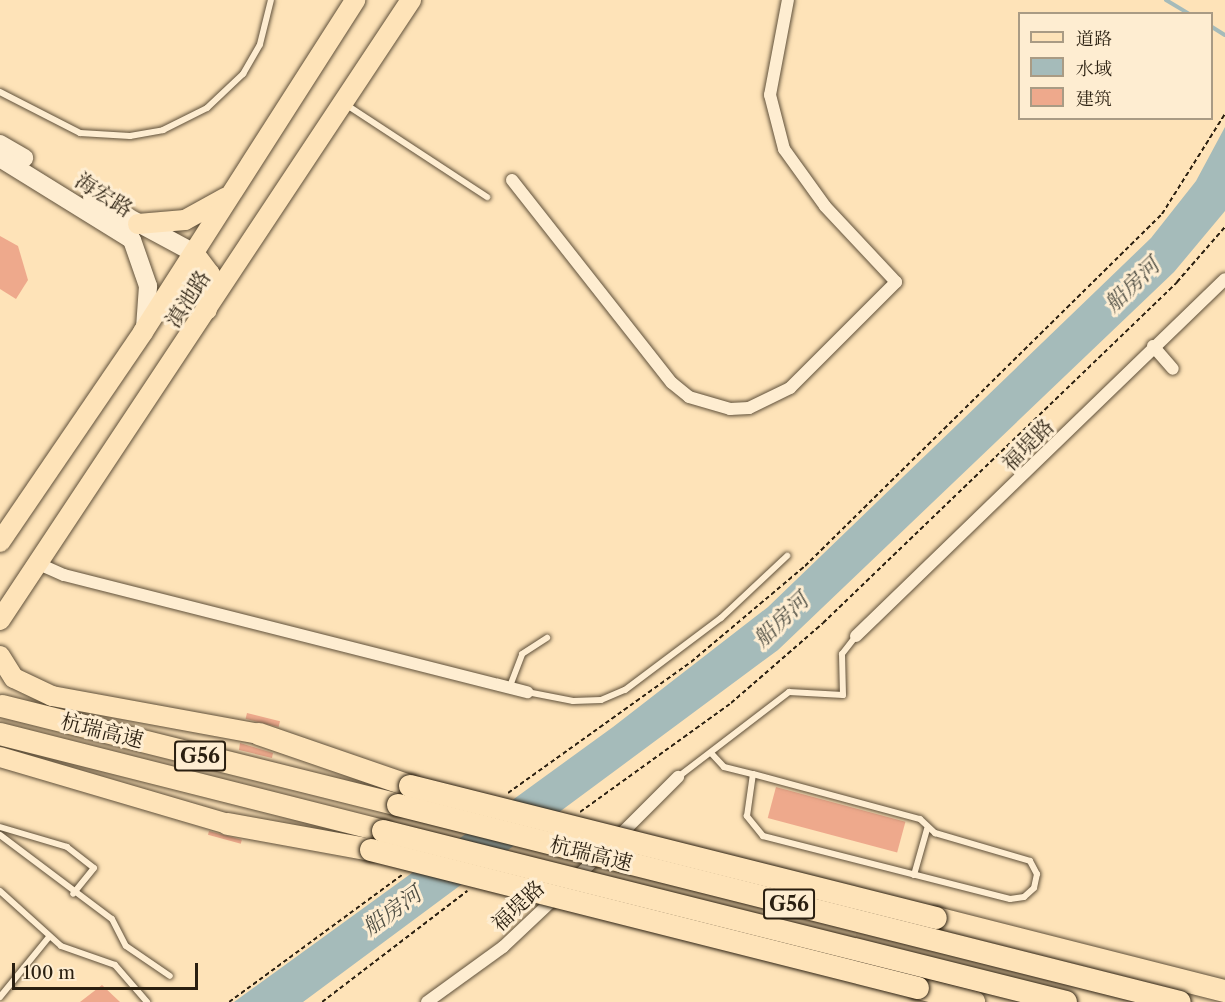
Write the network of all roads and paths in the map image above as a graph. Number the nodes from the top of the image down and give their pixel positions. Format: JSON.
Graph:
{"nodes":[{"id":1,"x":271,"y":0,"type":"edge"},
{"id":2,"x":355,"y":0,"type":"edge"},
{"id":3,"x":411,"y":0,"type":"edge"},
{"id":4,"x":788,"y":0,"type":"edge"},
{"id":5,"x":0,"y":92,"type":"edge"},
{"id":6,"x":344,"y":103,"type":"junction"},
{"id":7,"x":1225,"y":114,"type":"edge"},
{"id":8,"x":0,"y":144,"type":"edge"},
{"id":9,"x":0,"y":158,"type":"edge"},
{"id":10,"x":512,"y":180,"type":"dead end"},
{"id":11,"x":236,"y":188,"type":"junction"},
{"id":12,"x":487,"y":197,"type":"dead end"},
{"id":13,"x":138,"y":224,"type":"junction"},
{"id":14,"x":1225,"y":227,"type":"edge"},
{"id":15,"x":194,"y":253,"type":"junction"},
{"id":16,"x":1225,"y":279,"type":"edge"},
{"id":17,"x":204,"y":318,"type":"junction"},
{"id":18,"x":143,"y":332,"type":"junction"},
{"id":19,"x":1153,"y":346,"type":"junction"},
{"id":20,"x":1173,"y":369,"type":"dead end"},
{"id":21,"x":0,"y":542,"type":"edge"},
{"id":22,"x":787,"y":556,"type":"dead end"},
{"id":23,"x":39,"y":564,"type":"junction"},
{"id":24,"x":1,"y":622,"type":"edge"},
{"id":25,"x":856,"y":636,"type":"joint"},
{"id":26,"x":547,"y":638,"type":"dead end"},
{"id":27,"x":0,"y":656,"type":"edge"},
{"id":28,"x":510,"y":686,"type":"junction"},
{"id":29,"x":527,"y":692,"type":"joint"},
{"id":30,"x":2,"y":706,"type":"dead end"},
{"id":31,"x":0,"y":734,"type":"edge"},
{"id":32,"x":259,"y":734,"type":"joint"},
{"id":33,"x":711,"y":753,"type":"junction"},
{"id":34,"x":0,"y":757,"type":"edge"},
{"id":35,"x":753,"y":774,"type":"junction"},
{"id":36,"x":678,"y":777,"type":"joint"},
{"id":37,"x":501,"y":799,"type":"dead end"},
{"id":38,"x":577,"y":814,"type":"dead end"},
{"id":39,"x":228,"y":824,"type":"joint"},
{"id":40,"x":0,"y":827,"type":"edge"},
{"id":41,"x":927,"y":829,"type":"junction"},
{"id":42,"x":0,"y":835,"type":"edge"},
{"id":43,"x":406,"y":871,"type":"dead end"},
{"id":44,"x":914,"y":875,"type":"junction"},
{"id":45,"x":477,"y":884,"type":"dead end"},
{"id":46,"x":0,"y":891,"type":"edge"},
{"id":47,"x":73,"y":894,"type":"junction"},
{"id":48,"x":49,"y":937,"type":"junction"},
{"id":49,"x":170,"y":976,"type":"dead end"},
{"id":50,"x":1225,"y":991,"type":"edge"},
{"id":51,"x":0,"y":997,"type":"edge"},
{"id":52,"x":147,"y":1002,"type":"edge"},
{"id":53,"x":229,"y":1002,"type":"edge"},
{"id":54,"x":322,"y":1002,"type":"edge"},
{"id":55,"x":427,"y":1002,"type":"edge"},
{"id":56,"x":974,"y":1002,"type":"edge"},
{"id":57,"x":1066,"y":1002,"type":"edge"},
{"id":58,"x":1180,"y":1002,"type":"edge"}],
"edges":[{"from":1,"to":5,"type":"lane"},
{"from":2,"to":11,"type":"main road","name":"滇池路"},
{"from":3,"to":6,"type":"main road","name":"滇池路"},
{"from":4,"to":10,"type":"street"},
{"from":6,"to":12,"type":"lane"},
{"from":6,"to":17,"type":"main road","name":"滇池路"},
{"from":7,"to":37,"type":"path"},
{"from":8,"to":13,"type":"main road","name":"海宏路"},
{"from":9,"to":18,"type":"main road","name":"海宏路"},
{"from":11,"to":13,"type":"main road"},
{"from":11,"to":15,"type":"main road","name":"滇池路"},
{"from":13,"to":15,"type":"main road","name":"海宏路"},
{"from":14,"to":38,"type":"path"},
{"from":15,"to":17,"type":"main road"},
{"from":15,"to":18,"type":"main road","name":"滇池路"},
{"from":16,"to":19,"type":"street","name":"福堤路"},
{"from":17,"to":23,"type":"main road","name":"滇池路"},
{"from":18,"to":21,"type":"main road","name":"滇池路"},
{"from":19,"to":20,"type":"street"},
{"from":19,"to":25,"type":"street","name":"福堤路"},
{"from":22,"to":29,"type":"lane"},
{"from":23,"to":24,"type":"main road","name":"滇池路"},
{"from":23,"to":28,"type":"street"},
{"from":25,"to":33,"type":"lane"},
{"from":26,"to":28,"type":"lane"},
{"from":27,"to":32,"type":"main road"},
{"from":28,"to":29,"type":"street"},
{"from":30,"to":58,"type":"highway","name":"杭瑞高速","number":"G56","bridge":true},
{"from":31,"to":57,"type":"highway","name":"杭瑞高速","number":"G56","bridge":true},
{"from":32,"to":50,"type":"highway","bridge":true},
{"from":33,"to":35,"type":"lane"},
{"from":33,"to":36,"type":"lane"},
{"from":34,"to":39,"type":"main road"},
{"from":35,"to":41,"type":"lane"},
{"from":35,"to":44,"type":"lane"},
{"from":36,"to":55,"type":"street","name":"福堤路"},
{"from":39,"to":56,"type":"highway","bridge":true},
{"from":40,"to":47,"type":"lane"},
{"from":41,"to":44,"type":"lane"},
{"from":41,"to":44,"type":"lane"},
{"from":42,"to":47,"type":"lane"},
{"from":43,"to":53,"type":"path"},
{"from":45,"to":54,"type":"path"},
{"from":46,"to":48,"type":"lane"},
{"from":47,"to":49,"type":"lane"},
{"from":48,"to":51,"type":"lane"},
{"from":48,"to":52,"type":"lane"}]}
